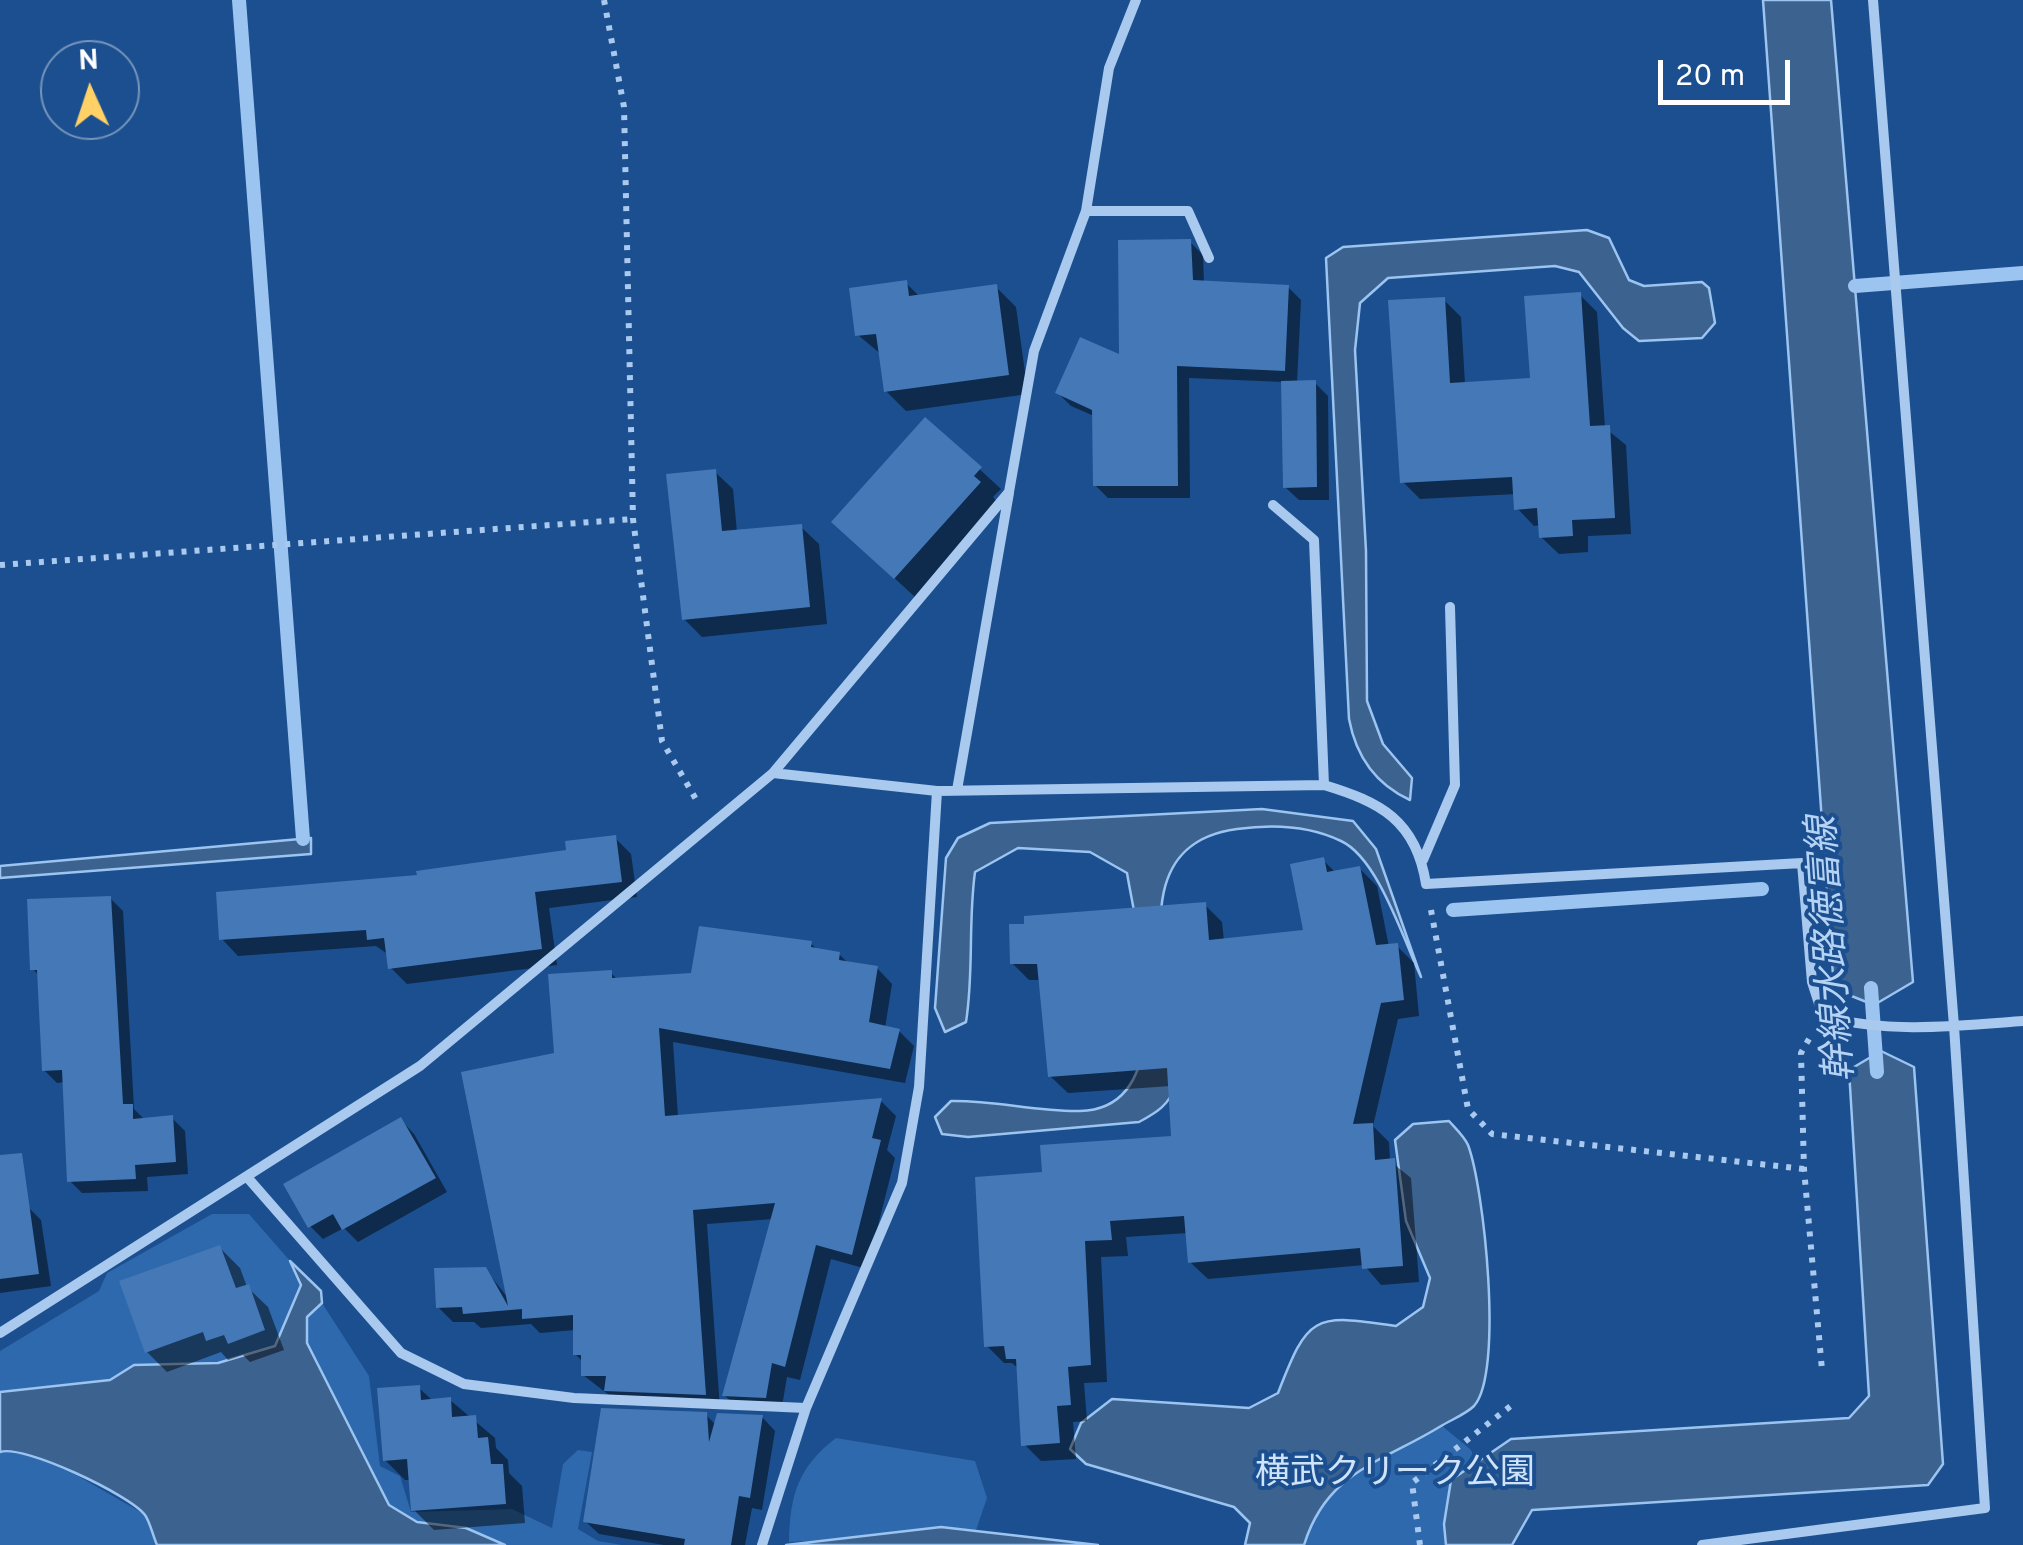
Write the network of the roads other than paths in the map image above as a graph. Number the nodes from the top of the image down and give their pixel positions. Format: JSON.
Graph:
{"nodes":[{"id":1,"x":1136,"y":0,"type":"edge"},
{"id":2,"x":1873,"y":0,"type":"edge"},
{"id":3,"x":1086,"y":211,"type":"junction"},
{"id":4,"x":1209,"y":258,"type":"dead end"},
{"id":5,"x":1009,"y":492,"type":"junction"},
{"id":6,"x":1273,"y":505,"type":"dead end"},
{"id":7,"x":1450,"y":607,"type":"dead end"},
{"id":8,"x":773,"y":774,"type":"junction"},
{"id":9,"x":1324,"y":785,"type":"junction"},
{"id":10,"x":957,"y":790,"type":"junction"},
{"id":11,"x":937,"y":791,"type":"junction"},
{"id":12,"x":1422,"y":860,"type":"junction"},
{"id":13,"x":2023,"y":1021,"type":"edge"},
{"id":14,"x":1954,"y":1026,"type":"junction"},
{"id":15,"x":247,"y":1176,"type":"junction"},
{"id":16,"x":0,"y":1333,"type":"edge"},
{"id":17,"x":806,"y":1408,"type":"junction"},
{"id":18,"x":762,"y":1545,"type":"edge"},
{"id":19,"x":1702,"y":1545,"type":"edge"}],
"edges":[{"from":1,"to":3,"type":"street"},
{"from":2,"to":14,"type":"street"},
{"from":3,"to":4,"type":"street"},
{"from":3,"to":5,"type":"street"},
{"from":5,"to":8,"type":"street"},
{"from":5,"to":10,"type":"street"},
{"from":6,"to":9,"type":"street"},
{"from":7,"to":12,"type":"street"},
{"from":8,"to":11,"type":"street"},
{"from":8,"to":15,"type":"street"},
{"from":9,"to":10,"type":"street"},
{"from":9,"to":12,"type":"street"},
{"from":10,"to":11,"type":"street"},
{"from":11,"to":17,"type":"street"},
{"from":12,"to":14,"type":"street"},
{"from":13,"to":14,"type":"street"},
{"from":14,"to":19,"type":"street"},
{"from":15,"to":16,"type":"street"},
{"from":15,"to":17,"type":"street"},
{"from":17,"to":18,"type":"street"}]}
